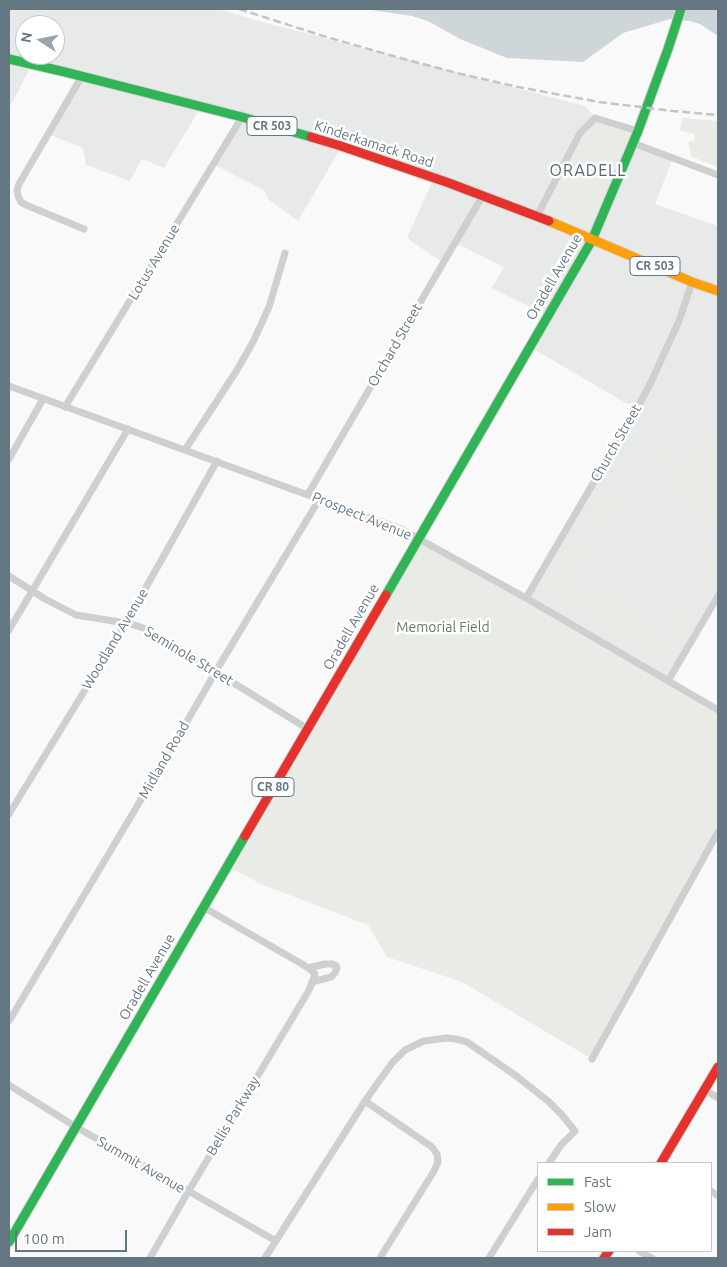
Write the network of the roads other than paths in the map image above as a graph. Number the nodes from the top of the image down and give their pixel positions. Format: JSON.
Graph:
{"nodes":[{"id":1,"x":681,"y":9,"type":"edge"},
{"id":2,"x":9,"y":59,"type":"edge"},
{"id":3,"x":82,"y":76,"type":"junction"},
{"id":4,"x":242,"y":117,"type":"junction"},
{"id":5,"x":638,"y":131,"type":"junction"},
{"id":6,"x":633,"y":143,"type":"junction"},
{"id":7,"x":718,"y":175,"type":"edge"},
{"id":8,"x":482,"y":195,"type":"junction"},
{"id":9,"x":537,"y":216,"type":"junction"},
{"id":10,"x":84,"y":230,"type":"dead end"},
{"id":11,"x":592,"y":240,"type":"junction"},
{"id":12,"x":285,"y":253,"type":"dead end"},
{"id":13,"x":692,"y":282,"type":"junction"},
{"id":14,"x":718,"y":291,"type":"edge"},
{"id":15,"x":9,"y":386,"type":"edge"},
{"id":16,"x":43,"y":399,"type":"junction"},
{"id":17,"x":65,"y":407,"type":"junction"},
{"id":18,"x":128,"y":430,"type":"junction"},
{"id":19,"x":185,"y":450,"type":"junction"},
{"id":20,"x":9,"y":459,"type":"edge"},
{"id":21,"x":217,"y":461,"type":"junction"},
{"id":22,"x":308,"y":494,"type":"junction"},
{"id":23,"x":320,"y":498,"type":"junction"},
{"id":24,"x":418,"y":538,"type":"junction"},
{"id":25,"x":9,"y":576,"type":"edge"},
{"id":26,"x":32,"y":591,"type":"junction"},
{"id":27,"x":718,"y":596,"type":"edge"},
{"id":28,"x":526,"y":598,"type":"junction"},
{"id":29,"x":126,"y":623,"type":"junction"},
{"id":30,"x":9,"y":630,"type":"edge"},
{"id":31,"x":216,"y":672,"type":"junction"},
{"id":32,"x":668,"y":682,"type":"junction"},
{"id":33,"x":718,"y":710,"type":"edge"},
{"id":34,"x":308,"y":729,"type":"junction"},
{"id":35,"x":9,"y":814,"type":"edge"},
{"id":36,"x":718,"y":832,"type":"edge"},
{"id":37,"x":203,"y":907,"type":"junction"},
{"id":38,"x":308,"y":968,"type":"junction"},
{"id":39,"x":312,"y":982,"type":"junction"},
{"id":40,"x":9,"y":1021,"type":"edge"},
{"id":41,"x":592,"y":1059,"type":"dead end"},
{"id":42,"x":718,"y":1067,"type":"edge"},
{"id":43,"x":9,"y":1086,"type":"edge"},
{"id":44,"x":705,"y":1090,"type":"junction"},
{"id":45,"x":718,"y":1098,"type":"edge"},
{"id":46,"x":365,"y":1101,"type":"junction"},
{"id":47,"x":76,"y":1127,"type":"junction"},
{"id":48,"x":550,"y":1162,"type":"edge"},
{"id":49,"x":661,"y":1162,"type":"edge"},
{"id":50,"x":537,"y":1181,"type":"edge"},
{"id":51,"x":188,"y":1192,"type":"junction"},
{"id":52,"x":276,"y":1241,"type":"junction"},
{"id":53,"x":9,"y":1242,"type":"edge"},
{"id":54,"x":641,"y":1252,"type":"edge"},
{"id":55,"x":493,"y":1257,"type":"edge"},
{"id":56,"x":150,"y":1258,"type":"edge"},
{"id":57,"x":266,"y":1258,"type":"edge"},
{"id":58,"x":380,"y":1258,"type":"edge"},
{"id":59,"x":652,"y":1258,"type":"edge"}],
"edges":[{"from":1,"to":5,"type":"main road","name":"Oradell Avenue"},
{"from":2,"to":3,"type":"main road","name":"Kinderkamack Road","number":"CR 503"},
{"from":3,"to":4,"type":"main road","name":"Kinderkamack Road","number":"CR 503"},
{"from":3,"to":10,"type":"street"},
{"from":4,"to":8,"type":"main road","name":"Kinderkamack Road","number":"CR 503"},
{"from":4,"to":17,"type":"street","name":"Lotus Avenue"},
{"from":5,"to":6,"type":"main road","name":"Oradell Avenue"},
{"from":5,"to":9,"type":"street"},
{"from":6,"to":7,"type":"street"},
{"from":6,"to":11,"type":"main road","name":"Oradell Avenue"},
{"from":8,"to":9,"type":"main road","name":"Kinderkamack Road","number":"CR 503"},
{"from":8,"to":22,"type":"street","name":"Orchard Street"},
{"from":9,"to":11,"type":"main road","name":"Kinderkamack Road","number":"CR 503"},
{"from":11,"to":13,"type":"main road","name":"Kinderkamack Road","number":"CR 503"},
{"from":11,"to":24,"type":"main road","name":"Oradell Avenue","number":"CR 80"},
{"from":12,"to":19,"type":"street"},
{"from":13,"to":14,"type":"main road","name":"Kinderkamack Road","number":"CR 503"},
{"from":13,"to":28,"type":"street","name":"Church Street"},
{"from":15,"to":16,"type":"street","name":"Prospect Avenue"},
{"from":16,"to":17,"type":"street","name":"Prospect Avenue"},
{"from":16,"to":20,"type":"street"},
{"from":17,"to":18,"type":"street","name":"Prospect Avenue"},
{"from":18,"to":19,"type":"street","name":"Prospect Avenue"},
{"from":18,"to":26,"type":"street"},
{"from":19,"to":21,"type":"street","name":"Prospect Avenue"},
{"from":21,"to":22,"type":"street","name":"Prospect Avenue"},
{"from":21,"to":29,"type":"street","name":"Woodland Avenue"},
{"from":22,"to":23,"type":"street","name":"Prospect Avenue"},
{"from":23,"to":24,"type":"street","name":"Prospect Avenue"},
{"from":23,"to":31,"type":"street","name":"Midland Road"},
{"from":24,"to":28,"type":"street","name":"Prospect Avenue"},
{"from":24,"to":34,"type":"main road","name":"Oradell Avenue","number":"CR 80"},
{"from":25,"to":26,"type":"street","name":"Seminole Street"},
{"from":26,"to":29,"type":"street","name":"Seminole Street"},
{"from":26,"to":30,"type":"street"},
{"from":27,"to":32,"type":"street"},
{"from":28,"to":32,"type":"street","name":"Prospect Avenue"},
{"from":29,"to":31,"type":"street","name":"Seminole Street"},
{"from":29,"to":35,"type":"street","name":"Woodland Avenue"},
{"from":31,"to":34,"type":"street","name":"Seminole Street"},
{"from":31,"to":40,"type":"street","name":"Midland Road"},
{"from":32,"to":33,"type":"street","name":"Prospect Avenue"},
{"from":34,"to":37,"type":"main road","name":"Oradell Avenue","number":"CR 80"},
{"from":36,"to":41,"type":"street"},
{"from":37,"to":38,"type":"street"},
{"from":37,"to":47,"type":"main road","name":"Oradell Avenue","number":"CR 80"},
{"from":38,"to":39,"type":"street","name":"Bellis Parkway"},
{"from":38,"to":39,"type":"street"},
{"from":39,"to":51,"type":"street","name":"Bellis Parkway"},
{"from":42,"to":44,"type":"main road"},
{"from":43,"to":47,"type":"street","name":"Summit Avenue"},
{"from":44,"to":45,"type":"street"},
{"from":44,"to":49,"type":"main road"},
{"from":46,"to":48,"type":"street"},
{"from":46,"to":52,"type":"street"},
{"from":46,"to":58,"type":"street"},
{"from":47,"to":51,"type":"street","name":"Summit Avenue"},
{"from":47,"to":53,"type":"main road","name":"Oradell Avenue","number":"CR 80"},
{"from":50,"to":55,"type":"street"},
{"from":51,"to":52,"type":"street","name":"Summit Avenue"},
{"from":51,"to":56,"type":"street","name":"Bellis Parkway"},
{"from":52,"to":57,"type":"street"},
{"from":54,"to":59,"type":"street"}]}
